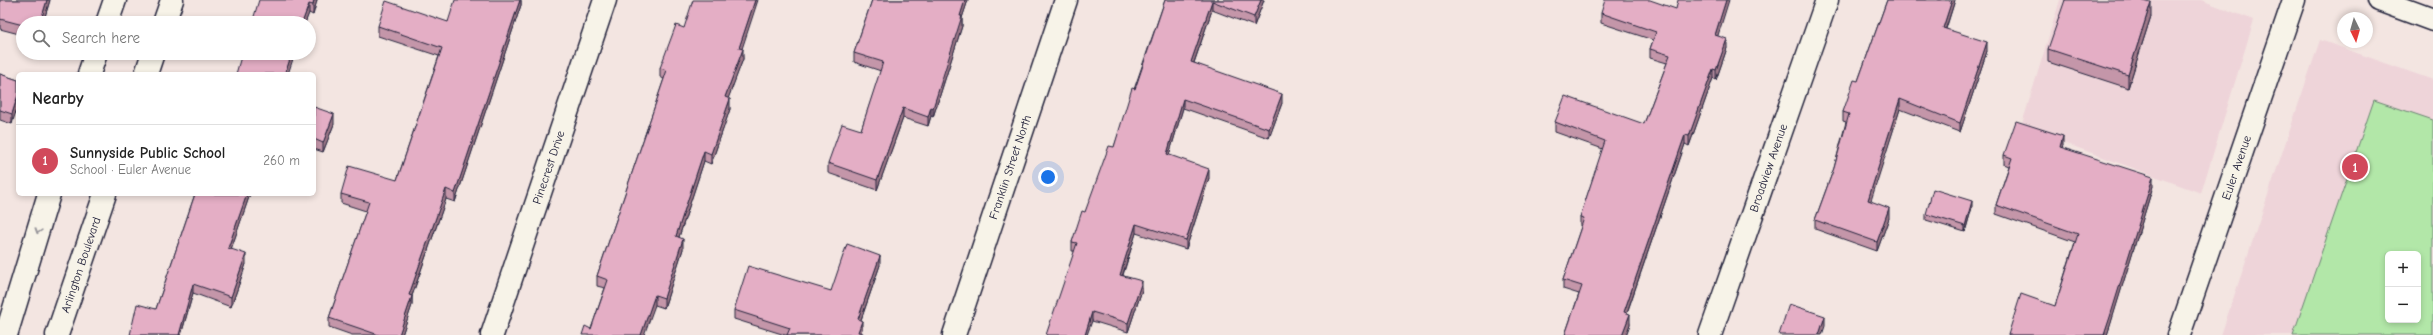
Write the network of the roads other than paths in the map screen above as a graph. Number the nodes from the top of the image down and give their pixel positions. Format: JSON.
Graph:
{"nodes":[{"id":1,"x":115,"y":0,"type":"edge"},
{"id":2,"x":172,"y":0,"type":"edge"},
{"id":3,"x":605,"y":0,"type":"edge"},
{"id":4,"x":1066,"y":0,"type":"edge"},
{"id":5,"x":1827,"y":0,"type":"edge"},
{"id":6,"x":2294,"y":0,"type":"edge"},
{"id":7,"x":2379,"y":0,"type":"edge"},
{"id":8,"x":109,"y":16,"type":"edge"},
{"id":9,"x":166,"y":16,"type":"edge"},
{"id":10,"x":2433,"y":20,"type":"edge"},
{"id":11,"x":94,"y":60,"type":"edge"},
{"id":12,"x":151,"y":60,"type":"edge"},
{"id":13,"x":90,"y":72,"type":"edge"},
{"id":14,"x":147,"y":72,"type":"edge"},
{"id":15,"x":48,"y":196,"type":"edge"},
{"id":16,"x":104,"y":196,"type":"edge"},
{"id":17,"x":6,"y":335,"type":"edge"},
{"id":18,"x":57,"y":335,"type":"edge"},
{"id":19,"x":492,"y":335,"type":"edge"},
{"id":20,"x":954,"y":335,"type":"edge"},
{"id":21,"x":1710,"y":335,"type":"edge"},
{"id":22,"x":2179,"y":335,"type":"edge"}],
"edges":[{"from":1,"to":8,"type":"street"},
{"from":2,"to":9,"type":"street"},
{"from":3,"to":19,"type":"street","name":"Pinecrest Drive"},
{"from":4,"to":20,"type":"street","name":"Franklin Street North"},
{"from":5,"to":21,"type":"street","name":"Broadview Avenue"},
{"from":6,"to":22,"type":"street","name":"Euler Avenue"},
{"from":7,"to":10,"type":"street"},
{"from":11,"to":13,"type":"street"},
{"from":12,"to":14,"type":"street"},
{"from":15,"to":17,"type":"street","one_way":true},
{"from":16,"to":18,"type":"street","name":"Arlington Boulevard"}]}
